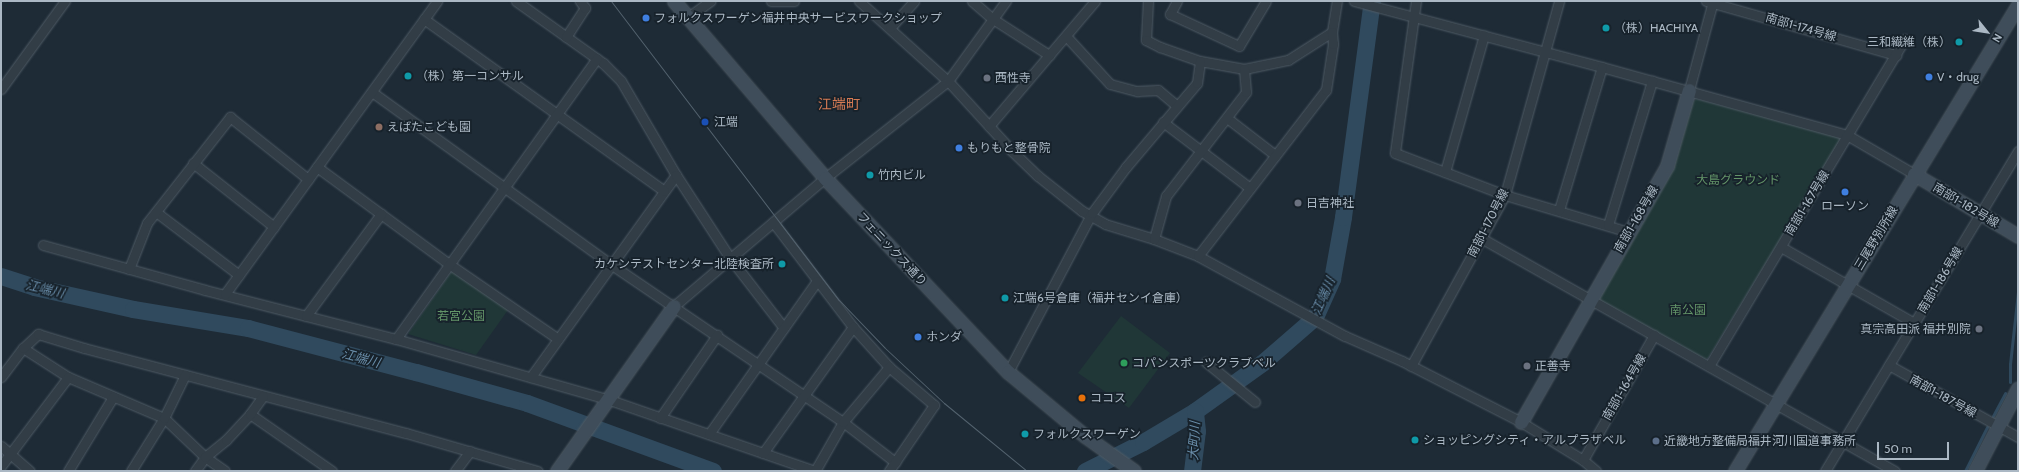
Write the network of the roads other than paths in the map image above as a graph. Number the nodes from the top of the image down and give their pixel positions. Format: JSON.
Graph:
{"nodes":[{"id":1,"x":65,"y":1,"type":"edge"},
{"id":2,"x":437,"y":1,"type":"edge"},
{"id":3,"x":516,"y":1,"type":"edge"},
{"id":4,"x":580,"y":1,"type":"edge"},
{"id":5,"x":674,"y":1,"type":"edge"},
{"id":6,"x":710,"y":1,"type":"edge"},
{"id":7,"x":771,"y":1,"type":"edge"},
{"id":8,"x":794,"y":1,"type":"edge"},
{"id":9,"x":859,"y":1,"type":"edge"},
{"id":10,"x":914,"y":1,"type":"edge"},
{"id":11,"x":972,"y":1,"type":"edge"},
{"id":12,"x":1006,"y":1,"type":"edge"},
{"id":13,"x":1096,"y":1,"type":"edge"},
{"id":14,"x":1148,"y":1,"type":"edge"},
{"id":15,"x":1177,"y":1,"type":"edge"},
{"id":16,"x":1266,"y":1,"type":"edge"},
{"id":17,"x":1337,"y":1,"type":"edge"},
{"id":18,"x":1354,"y":1,"type":"edge"},
{"id":19,"x":1416,"y":1,"type":"edge"},
{"id":20,"x":1559,"y":1,"type":"edge"},
{"id":21,"x":1711,"y":2,"type":"edge"},
{"id":22,"x":2018,"y":5,"type":"edge"},
{"id":23,"x":1414,"y":16,"type":"junction"},
{"id":24,"x":687,"y":18,"type":"junction"},
{"id":25,"x":993,"y":18,"type":"junction"},
{"id":26,"x":424,"y":19,"type":"junction"},
{"id":27,"x":890,"y":28,"type":"junction"},
{"id":28,"x":1332,"y":32,"type":"junction"},
{"id":29,"x":1484,"y":35,"type":"junction"},
{"id":30,"x":1066,"y":36,"type":"junction"},
{"id":31,"x":566,"y":37,"type":"junction"},
{"id":32,"x":1905,"y":39,"type":"dead end"},
{"id":33,"x":1545,"y":52,"type":"junction"},
{"id":34,"x":1049,"y":55,"type":"junction"},
{"id":35,"x":1896,"y":55,"type":"junction"},
{"id":36,"x":597,"y":58,"type":"junction"},
{"id":37,"x":1200,"y":61,"type":"junction"},
{"id":38,"x":1602,"y":67,"type":"junction"},
{"id":39,"x":1244,"y":68,"type":"junction"},
{"id":40,"x":948,"y":81,"type":"junction"},
{"id":41,"x":1652,"y":81,"type":"junction"},
{"id":42,"x":1,"y":89,"type":"edge"},
{"id":43,"x":1689,"y":90,"type":"junction"},
{"id":44,"x":372,"y":92,"type":"junction"},
{"id":45,"x":1177,"y":106,"type":"junction"},
{"id":46,"x":556,"y":115,"type":"junction"},
{"id":47,"x":1227,"y":118,"type":"junction"},
{"id":48,"x":1163,"y":122,"type":"junction"},
{"id":49,"x":989,"y":126,"type":"junction"},
{"id":50,"x":1848,"y":135,"type":"junction"},
{"id":51,"x":1201,"y":150,"type":"junction"},
{"id":52,"x":2018,"y":151,"type":"edge"},
{"id":53,"x":1275,"y":156,"type":"junction"},
{"id":54,"x":193,"y":164,"type":"junction"},
{"id":55,"x":317,"y":167,"type":"junction"},
{"id":56,"x":1446,"y":172,"type":"junction"},
{"id":57,"x":1914,"y":174,"type":"junction"},
{"id":58,"x":676,"y":175,"type":"junction"},
{"id":59,"x":308,"y":178,"type":"junction"},
{"id":60,"x":825,"y":178,"type":"junction"},
{"id":61,"x":504,"y":187,"type":"junction"},
{"id":62,"x":1250,"y":188,"type":"junction"},
{"id":63,"x":664,"y":191,"type":"junction"},
{"id":64,"x":1505,"y":195,"type":"junction"},
{"id":65,"x":1559,"y":210,"type":"junction"},
{"id":66,"x":156,"y":212,"type":"junction"},
{"id":67,"x":1980,"y":213,"type":"junction"},
{"id":68,"x":381,"y":214,"type":"junction"},
{"id":69,"x":1091,"y":217,"type":"junction"},
{"id":70,"x":773,"y":222,"type":"junction"},
{"id":71,"x":1608,"y":225,"type":"junction"},
{"id":72,"x":274,"y":227,"type":"junction"},
{"id":73,"x":1628,"y":232,"type":"junction"},
{"id":74,"x":2018,"y":236,"type":"edge"},
{"id":75,"x":1481,"y":238,"type":"junction"},
{"id":76,"x":1154,"y":239,"type":"junction"},
{"id":77,"x":42,"y":245,"type":"dead end"},
{"id":78,"x":1781,"y":247,"type":"junction"},
{"id":79,"x":1198,"y":256,"type":"junction"},
{"id":80,"x":730,"y":258,"type":"junction"},
{"id":81,"x":449,"y":264,"type":"junction"},
{"id":82,"x":612,"y":265,"type":"junction"},
{"id":83,"x":130,"y":269,"type":"junction"},
{"id":84,"x":239,"y":275,"type":"junction"},
{"id":85,"x":817,"y":282,"type":"junction"},
{"id":86,"x":1848,"y":285,"type":"junction"},
{"id":87,"x":226,"y":294,"type":"junction"},
{"id":88,"x":1590,"y":300,"type":"junction"},
{"id":89,"x":674,"y":306,"type":"junction"},
{"id":90,"x":306,"y":316,"type":"junction"},
{"id":91,"x":1914,"y":323,"type":"junction"},
{"id":92,"x":784,"y":328,"type":"junction"},
{"id":93,"x":854,"y":328,"type":"junction"},
{"id":94,"x":717,"y":335,"type":"junction"},
{"id":95,"x":1654,"y":336,"type":"junction"},
{"id":96,"x":396,"y":339,"type":"junction"},
{"id":97,"x":558,"y":339,"type":"junction"},
{"id":98,"x":23,"y":348,"type":"junction"},
{"id":99,"x":1206,"y":362,"type":"dead end"},
{"id":100,"x":758,"y":364,"type":"junction"},
{"id":101,"x":1411,"y":366,"type":"junction"},
{"id":102,"x":1708,"y":366,"type":"junction"},
{"id":103,"x":1888,"y":366,"type":"junction"},
{"id":104,"x":889,"y":367,"type":"junction"},
{"id":105,"x":1008,"y":372,"type":"junction"},
{"id":106,"x":185,"y":375,"type":"junction"},
{"id":107,"x":1,"y":377,"type":"edge"},
{"id":108,"x":68,"y":377,"type":"junction"},
{"id":109,"x":531,"y":377,"type":"junction"},
{"id":110,"x":2018,"y":388,"type":"edge"},
{"id":111,"x":804,"y":395,"type":"junction"},
{"id":112,"x":262,"y":396,"type":"junction"},
{"id":113,"x":113,"y":397,"type":"junction"},
{"id":114,"x":1255,"y":402,"type":"dead end"},
{"id":115,"x":603,"y":404,"type":"junction"},
{"id":116,"x":1775,"y":405,"type":"junction"},
{"id":117,"x":250,"y":414,"type":"junction"},
{"id":118,"x":164,"y":418,"type":"junction"},
{"id":119,"x":660,"y":418,"type":"junction"},
{"id":120,"x":843,"y":422,"type":"junction"},
{"id":121,"x":1521,"y":422,"type":"junction"},
{"id":122,"x":1998,"y":426,"type":"junction"},
{"id":123,"x":709,"y":434,"type":"junction"},
{"id":124,"x":2018,"y":437,"type":"edge"},
{"id":125,"x":1843,"y":442,"type":"junction"},
{"id":126,"x":1,"y":446,"type":"edge"},
{"id":127,"x":470,"y":451,"type":"junction"},
{"id":128,"x":763,"y":453,"type":"junction"},
{"id":129,"x":10,"y":454,"type":"junction"},
{"id":130,"x":205,"y":456,"type":"junction"},
{"id":131,"x":1583,"y":460,"type":"junction"},
{"id":132,"x":895,"y":462,"type":"junction"},
{"id":133,"x":1,"y":466,"type":"edge"},
{"id":134,"x":560,"y":467,"type":"edge"},
{"id":135,"x":30,"y":471,"type":"edge"},
{"id":136,"x":68,"y":471,"type":"edge"},
{"id":137,"x":131,"y":471,"type":"edge"},
{"id":138,"x":195,"y":471,"type":"edge"},
{"id":139,"x":225,"y":471,"type":"edge"},
{"id":140,"x":332,"y":471,"type":"edge"},
{"id":141,"x":456,"y":471,"type":"edge"},
{"id":142,"x":538,"y":471,"type":"edge"},
{"id":143,"x":815,"y":471,"type":"edge"},
{"id":144,"x":889,"y":471,"type":"edge"},
{"id":145,"x":1134,"y":471,"type":"edge"},
{"id":146,"x":1596,"y":471,"type":"edge"},
{"id":147,"x":1735,"y":471,"type":"edge"},
{"id":148,"x":1825,"y":471,"type":"edge"},
{"id":149,"x":1895,"y":471,"type":"edge"},
{"id":150,"x":1975,"y":471,"type":"edge"}],
"edges":[{"from":1,"to":42,"type":"street"},
{"from":2,"to":26,"type":"street"},
{"from":3,"to":31,"type":"street"},
{"from":4,"to":31,"type":"street"},
{"from":5,"to":24,"type":"main road","name":"フェニックス通り"},
{"from":6,"to":24,"type":"street"},
{"from":7,"to":8,"type":"street"},
{"from":9,"to":27,"type":"street"},
{"from":10,"to":27,"type":"street"},
{"from":11,"to":25,"type":"street"},
{"from":12,"to":25,"type":"street"},
{"from":13,"to":30,"type":"street"},
{"from":14,"to":37,"type":"street"},
{"from":15,"to":16,"type":"street"},
{"from":17,"to":28,"type":"street"},
{"from":18,"to":23,"type":"street"},
{"from":19,"to":23,"type":"street"},
{"from":20,"to":33,"type":"street","name":"南部1-170号線"},
{"from":21,"to":35,"type":"street","name":"南部1-174号線"},
{"from":21,"to":43,"type":"street","name":"南部1-168号線"},
{"from":22,"to":57,"type":"main road","name":"三尾野別所線"},
{"from":23,"to":29,"type":"street"},
{"from":23,"to":56,"type":"street"},
{"from":24,"to":60,"type":"main road","name":"フェニックス通り"},
{"from":25,"to":34,"type":"street"},
{"from":25,"to":40,"type":"street"},
{"from":26,"to":44,"type":"street"},
{"from":26,"to":46,"type":"street"},
{"from":27,"to":40,"type":"street"},
{"from":28,"to":39,"type":"street"},
{"from":28,"to":53,"type":"street"},
{"from":29,"to":33,"type":"street"},
{"from":29,"to":56,"type":"street"},
{"from":30,"to":34,"type":"street"},
{"from":30,"to":45,"type":"street"},
{"from":31,"to":36,"type":"street"},
{"from":32,"to":35,"type":"street","name":"南部1-167号線"},
{"from":33,"to":38,"type":"street"},
{"from":33,"to":64,"type":"street","name":"南部1-170号線"},
{"from":34,"to":49,"type":"street"},
{"from":35,"to":50,"type":"street","name":"南部1-167号線"},
{"from":36,"to":46,"type":"street"},
{"from":36,"to":58,"type":"street"},
{"from":37,"to":39,"type":"street"},
{"from":37,"to":45,"type":"street"},
{"from":38,"to":41,"type":"street"},
{"from":38,"to":65,"type":"street"},
{"from":39,"to":47,"type":"street"},
{"from":40,"to":49,"type":"street"},
{"from":40,"to":60,"type":"street"},
{"from":41,"to":43,"type":"street"},
{"from":41,"to":71,"type":"street"},
{"from":43,"to":50,"type":"street"},
{"from":43,"to":73,"type":"main road","name":"南部1-168号線"},
{"from":44,"to":55,"type":"street"},
{"from":44,"to":61,"type":"street"},
{"from":45,"to":48,"type":"street"},
{"from":46,"to":61,"type":"street"},
{"from":46,"to":63,"type":"street"},
{"from":47,"to":51,"type":"street"},
{"from":47,"to":53,"type":"street"},
{"from":48,"to":51,"type":"street"},
{"from":48,"to":69,"type":"street"},
{"from":49,"to":69,"type":"street"},
{"from":50,"to":57,"type":"street"},
{"from":50,"to":78,"type":"street","name":"南部1-167号線"},
{"from":51,"to":62,"type":"street"},
{"from":51,"to":76,"type":"street"},
{"from":52,"to":67,"type":"street","name":"南部1-186号線"},
{"from":53,"to":62,"type":"street"},
{"from":54,"to":59,"type":"street"},
{"from":54,"to":66,"type":"street"},
{"from":54,"to":72,"type":"street"},
{"from":55,"to":59,"type":"street"},
{"from":55,"to":68,"type":"street"},
{"from":56,"to":64,"type":"street"},
{"from":57,"to":67,"type":"main road","name":"南部1-182号線"},
{"from":57,"to":86,"type":"main road","name":"三尾野別所線"},
{"from":58,"to":63,"type":"street"},
{"from":58,"to":80,"type":"street"},
{"from":59,"to":72,"type":"street"},
{"from":60,"to":70,"type":"street"},
{"from":60,"to":105,"type":"main road","name":"フェニックス通り"},
{"from":61,"to":81,"type":"street"},
{"from":61,"to":82,"type":"street"},
{"from":62,"to":79,"type":"street"},
{"from":63,"to":82,"type":"street"},
{"from":64,"to":65,"type":"street"},
{"from":64,"to":75,"type":"street","name":"南部1-170号線"},
{"from":65,"to":71,"type":"street"},
{"from":66,"to":83,"type":"street"},
{"from":66,"to":84,"type":"street"},
{"from":67,"to":74,"type":"main road","name":"南部1-182号線"},
{"from":67,"to":91,"type":"street","name":"南部1-186号線"},
{"from":68,"to":81,"type":"street"},
{"from":68,"to":90,"type":"street"},
{"from":69,"to":76,"type":"street"},
{"from":69,"to":105,"type":"street"},
{"from":70,"to":80,"type":"street"},
{"from":70,"to":85,"type":"street"},
{"from":71,"to":73,"type":"street"},
{"from":72,"to":84,"type":"street"},
{"from":73,"to":88,"type":"main road","name":"南部1-168号線"},
{"from":75,"to":88,"type":"street"},
{"from":75,"to":101,"type":"street","name":"南部1-170号線"},
{"from":76,"to":79,"type":"street"},
{"from":77,"to":83,"type":"street"},
{"from":78,"to":86,"type":"street"},
{"from":78,"to":102,"type":"street","name":"南部1-167号線"},
{"from":79,"to":101,"type":"street"},
{"from":80,"to":89,"type":"street"},
{"from":80,"to":92,"type":"street"},
{"from":81,"to":96,"type":"street"},
{"from":81,"to":97,"type":"street"},
{"from":82,"to":89,"type":"street"},
{"from":82,"to":97,"type":"street"},
{"from":83,"to":87,"type":"street"},
{"from":84,"to":87,"type":"street"},
{"from":85,"to":92,"type":"street"},
{"from":85,"to":93,"type":"street"},
{"from":86,"to":91,"type":"street"},
{"from":86,"to":116,"type":"main road","name":"三尾野別所線"},
{"from":87,"to":90,"type":"street"},
{"from":88,"to":95,"type":"street"},
{"from":88,"to":121,"type":"main road","name":"南部1-168号線"},
{"from":89,"to":94,"type":"street"},
{"from":89,"to":115,"type":"main road"},
{"from":90,"to":96,"type":"street"},
{"from":91,"to":103,"type":"street","name":"南部1-186号線"},
{"from":92,"to":100,"type":"street"},
{"from":93,"to":104,"type":"street"},
{"from":93,"to":111,"type":"street"},
{"from":94,"to":100,"type":"street"},
{"from":94,"to":119,"type":"street"},
{"from":95,"to":102,"type":"street"},
{"from":95,"to":131,"type":"street","name":"南部1-164号線"},
{"from":96,"to":109,"type":"street"},
{"from":97,"to":109,"type":"street"},
{"from":98,"to":106,"type":"street"},
{"from":98,"to":107,"type":"street"},
{"from":98,"to":108,"type":"street"},
{"from":99,"to":114,"type":"street"},
{"from":100,"to":111,"type":"street"},
{"from":100,"to":123,"type":"street"},
{"from":101,"to":121,"type":"street"},
{"from":102,"to":116,"type":"street"},
{"from":103,"to":122,"type":"street","name":"南部1-187号線"},
{"from":103,"to":125,"type":"street","name":"南部1-186号線"},
{"from":104,"to":120,"type":"street"},
{"from":104,"to":132,"type":"street"},
{"from":105,"to":145,"type":"main road","name":"フェニックス通り"},
{"from":106,"to":112,"type":"street"},
{"from":106,"to":118,"type":"street"},
{"from":108,"to":113,"type":"street"},
{"from":108,"to":129,"type":"street"},
{"from":109,"to":115,"type":"street"},
{"from":110,"to":122,"type":"main road"},
{"from":111,"to":120,"type":"street"},
{"from":111,"to":128,"type":"street"},
{"from":112,"to":117,"type":"street"},
{"from":112,"to":127,"type":"street"},
{"from":113,"to":118,"type":"street"},
{"from":113,"to":136,"type":"street"},
{"from":115,"to":119,"type":"street"},
{"from":115,"to":134,"type":"main road"},
{"from":116,"to":125,"type":"street"},
{"from":116,"to":147,"type":"main road","name":"三尾野別所線"},
{"from":117,"to":130,"type":"street"},
{"from":117,"to":140,"type":"street"},
{"from":118,"to":130,"type":"street"},
{"from":118,"to":137,"type":"street"},
{"from":119,"to":123,"type":"street"},
{"from":120,"to":132,"type":"street"},
{"from":120,"to":143,"type":"street"},
{"from":121,"to":131,"type":"street"},
{"from":122,"to":124,"type":"street","name":"南部1-187号線"},
{"from":122,"to":150,"type":"main road"},
{"from":123,"to":128,"type":"street"},
{"from":125,"to":148,"type":"street","name":"南部1-186号線"},
{"from":125,"to":149,"type":"street"},
{"from":126,"to":129,"type":"street"},
{"from":127,"to":141,"type":"street"},
{"from":127,"to":142,"type":"street"},
{"from":128,"to":143,"type":"street"},
{"from":129,"to":133,"type":"street"},
{"from":129,"to":135,"type":"street"},
{"from":130,"to":138,"type":"street"},
{"from":130,"to":139,"type":"street"},
{"from":131,"to":146,"type":"street"},
{"from":132,"to":144,"type":"street"}]}
